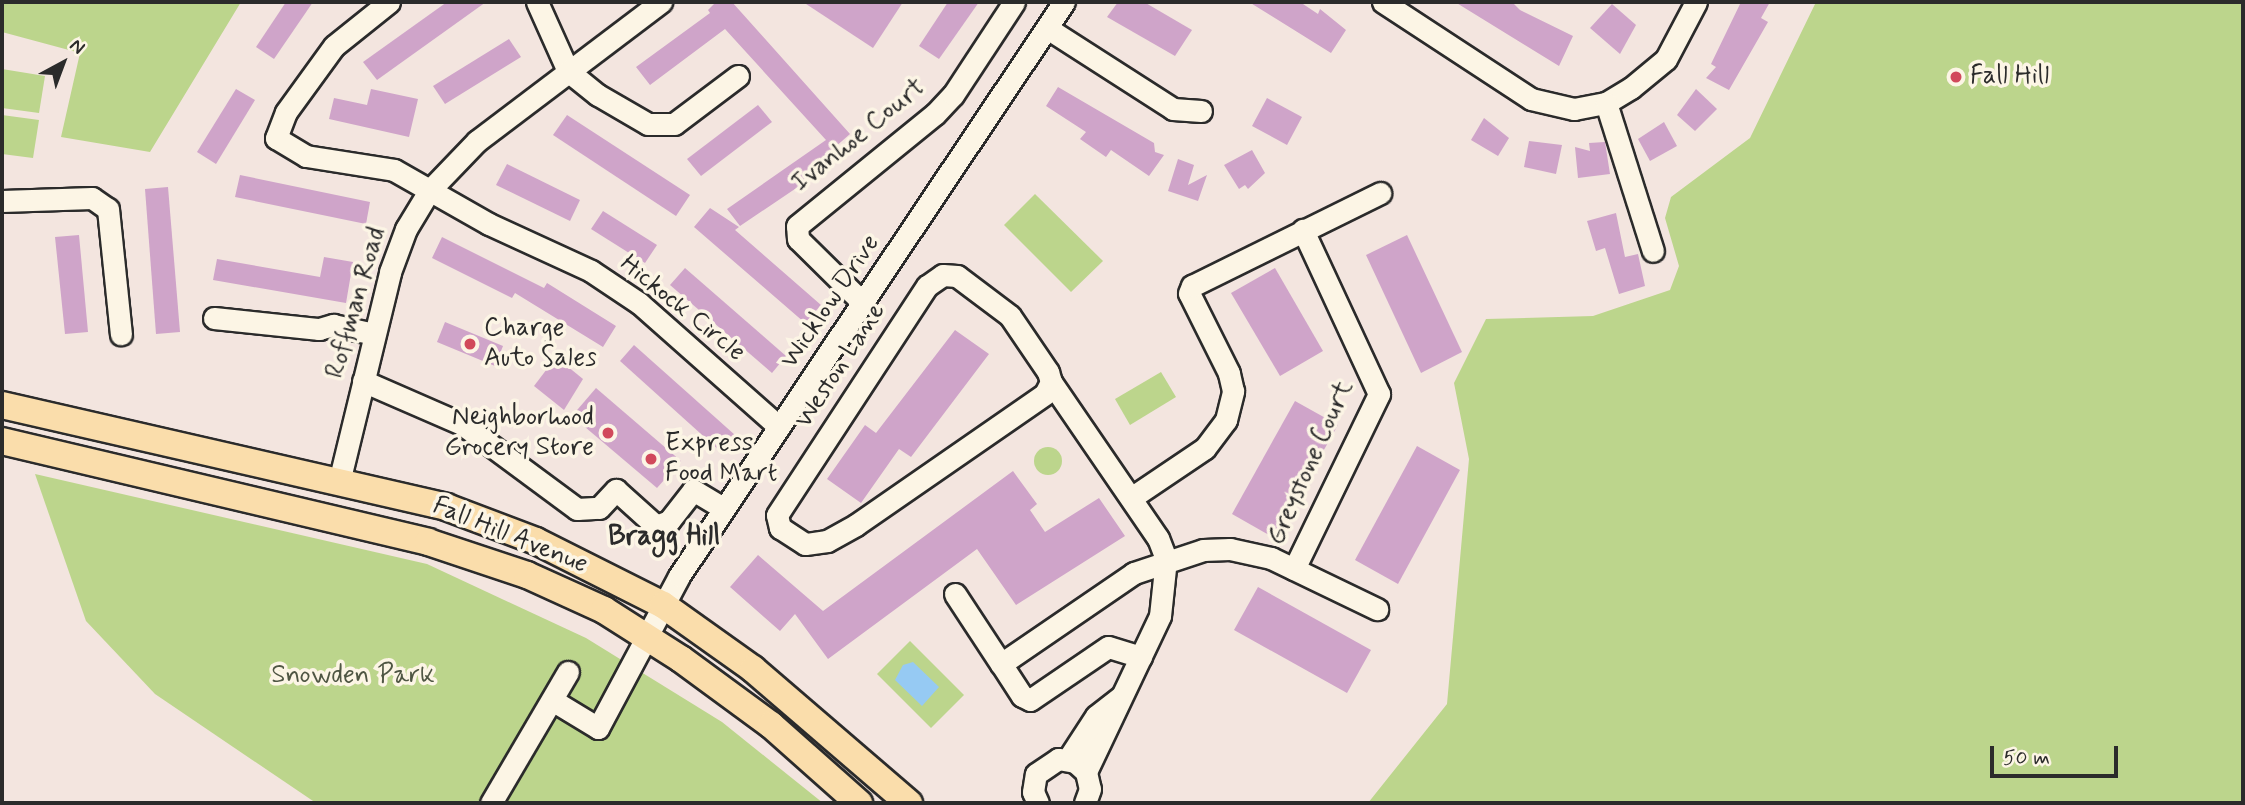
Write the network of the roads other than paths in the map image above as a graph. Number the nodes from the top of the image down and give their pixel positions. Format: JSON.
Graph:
{"nodes":[{"id":1,"x":389,"y":2,"type":"edge"},
{"id":2,"x":537,"y":2,"type":"edge"},
{"id":3,"x":661,"y":2,"type":"edge"},
{"id":4,"x":1014,"y":2,"type":"edge"},
{"id":5,"x":1064,"y":2,"type":"edge"},
{"id":6,"x":1383,"y":2,"type":"edge"},
{"id":7,"x":1696,"y":2,"type":"edge"},
{"id":8,"x":1047,"y":28,"type":"junction"},
{"id":9,"x":568,"y":71,"type":"junction"},
{"id":10,"x":738,"y":76,"type":"dead end"},
{"id":11,"x":1606,"y":103,"type":"junction"},
{"id":12,"x":1200,"y":111,"type":"dead end"},
{"id":13,"x":429,"y":191,"type":"junction"},
{"id":14,"x":1380,"y":193,"type":"dead end"},
{"id":15,"x":2,"y":201,"type":"edge"},
{"id":16,"x":1303,"y":230,"type":"junction"},
{"id":17,"x":1653,"y":251,"type":"dead end"},
{"id":18,"x":863,"y":303,"type":"junction"},
{"id":19,"x":214,"y":318,"type":"dead end"},
{"id":20,"x":121,"y":334,"type":"dead end"},
{"id":21,"x":374,"y":334,"type":"junction"},
{"id":22,"x":362,"y":381,"type":"junction"},
{"id":23,"x":1051,"y":382,"type":"junction"},
{"id":24,"x":2,"y":405,"type":"edge"},
{"id":25,"x":779,"y":426,"type":"junction"},
{"id":26,"x":2,"y":441,"type":"edge"},
{"id":27,"x":340,"y":482,"type":"junction"},
{"id":28,"x":1131,"y":498,"type":"junction"},
{"id":29,"x":723,"y":508,"type":"junction"},
{"id":30,"x":1166,"y":559,"type":"junction"},
{"id":31,"x":1294,"y":569,"type":"junction"},
{"id":32,"x":955,"y":594,"type":"dead end"},
{"id":33,"x":663,"y":605,"type":"junction"},
{"id":34,"x":1377,"y":609,"type":"dead end"},
{"id":35,"x":648,"y":636,"type":"junction"},
{"id":36,"x":1141,"y":657,"type":"junction"},
{"id":37,"x":1001,"y":664,"type":"junction"},
{"id":38,"x":568,"y":672,"type":"dead end"},
{"id":39,"x":1121,"y":696,"type":"junction"},
{"id":40,"x":551,"y":700,"type":"junction"},
{"id":41,"x":1068,"y":759,"type":"junction"},
{"id":42,"x":1086,"y":772,"type":"junction"},
{"id":43,"x":491,"y":803,"type":"edge"},
{"id":44,"x":859,"y":803,"type":"edge"},
{"id":45,"x":909,"y":803,"type":"edge"},
{"id":46,"x":1038,"y":803,"type":"edge"},
{"id":47,"x":1085,"y":803,"type":"edge"}],
"edges":[{"from":1,"to":13,"type":"street","name":"Hickock Circle"},
{"from":2,"to":9,"type":"street"},
{"from":3,"to":9,"type":"street","name":"Roffman Road"},
{"from":4,"to":18,"type":"street","name":"Ivanhoe Court"},
{"from":5,"to":8,"type":"street","name":"Wicklow Drive"},
{"from":6,"to":11,"type":"street"},
{"from":7,"to":11,"type":"street"},
{"from":8,"to":12,"type":"street"},
{"from":8,"to":18,"type":"street","name":"Wicklow Drive"},
{"from":9,"to":10,"type":"street"},
{"from":9,"to":13,"type":"street","name":"Roffman Road"},
{"from":11,"to":17,"type":"street"},
{"from":13,"to":21,"type":"street","name":"Roffman Road"},
{"from":13,"to":25,"type":"street","name":"Hickock Circle"},
{"from":14,"to":16,"type":"street"},
{"from":15,"to":20,"type":"street"},
{"from":16,"to":28,"type":"street"},
{"from":16,"to":31,"type":"street","name":"Greystone Court"},
{"from":18,"to":25,"type":"street","name":"Wicklow Drive"},
{"from":19,"to":21,"type":"street"},
{"from":21,"to":22,"type":"street","name":"Roffman Road"},
{"from":22,"to":27,"type":"street","name":"Roffman Road"},
{"from":22,"to":29,"type":"street"},
{"from":23,"to":23,"type":"street","name":"Weston Lane"},
{"from":23,"to":28,"type":"street","name":"Weston Lane"},
{"from":24,"to":27,"type":"main road","name":"Fall Hill Avenue"},
{"from":25,"to":29,"type":"street","name":"Wicklow Drive"},
{"from":26,"to":35,"type":"main road","name":"Fall Hill Avenue"},
{"from":27,"to":33,"type":"main road","name":"Fall Hill Avenue"},
{"from":28,"to":30,"type":"street","name":"Weston Lane"},
{"from":29,"to":33,"type":"street","name":"Wicklow Drive"},
{"from":30,"to":31,"type":"street","name":"Greystone Court"},
{"from":30,"to":36,"type":"street"},
{"from":30,"to":37,"type":"street","name":"Greystone Court"},
{"from":31,"to":34,"type":"street","name":"Greystone Court"},
{"from":32,"to":37,"type":"street"},
{"from":33,"to":35,"type":"street","name":"Wicklow Drive"},
{"from":33,"to":45,"type":"main road","name":"Fall Hill Avenue"},
{"from":35,"to":40,"type":"street"},
{"from":35,"to":44,"type":"main road","name":"Fall Hill Avenue"},
{"from":36,"to":37,"type":"street"},
{"from":36,"to":39,"type":"street"},
{"from":38,"to":40,"type":"street"},
{"from":39,"to":41,"type":"street"},
{"from":39,"to":42,"type":"street"},
{"from":40,"to":43,"type":"street"},
{"from":41,"to":42,"type":"street"},
{"from":41,"to":46,"type":"street"},
{"from":42,"to":47,"type":"street"}]}
